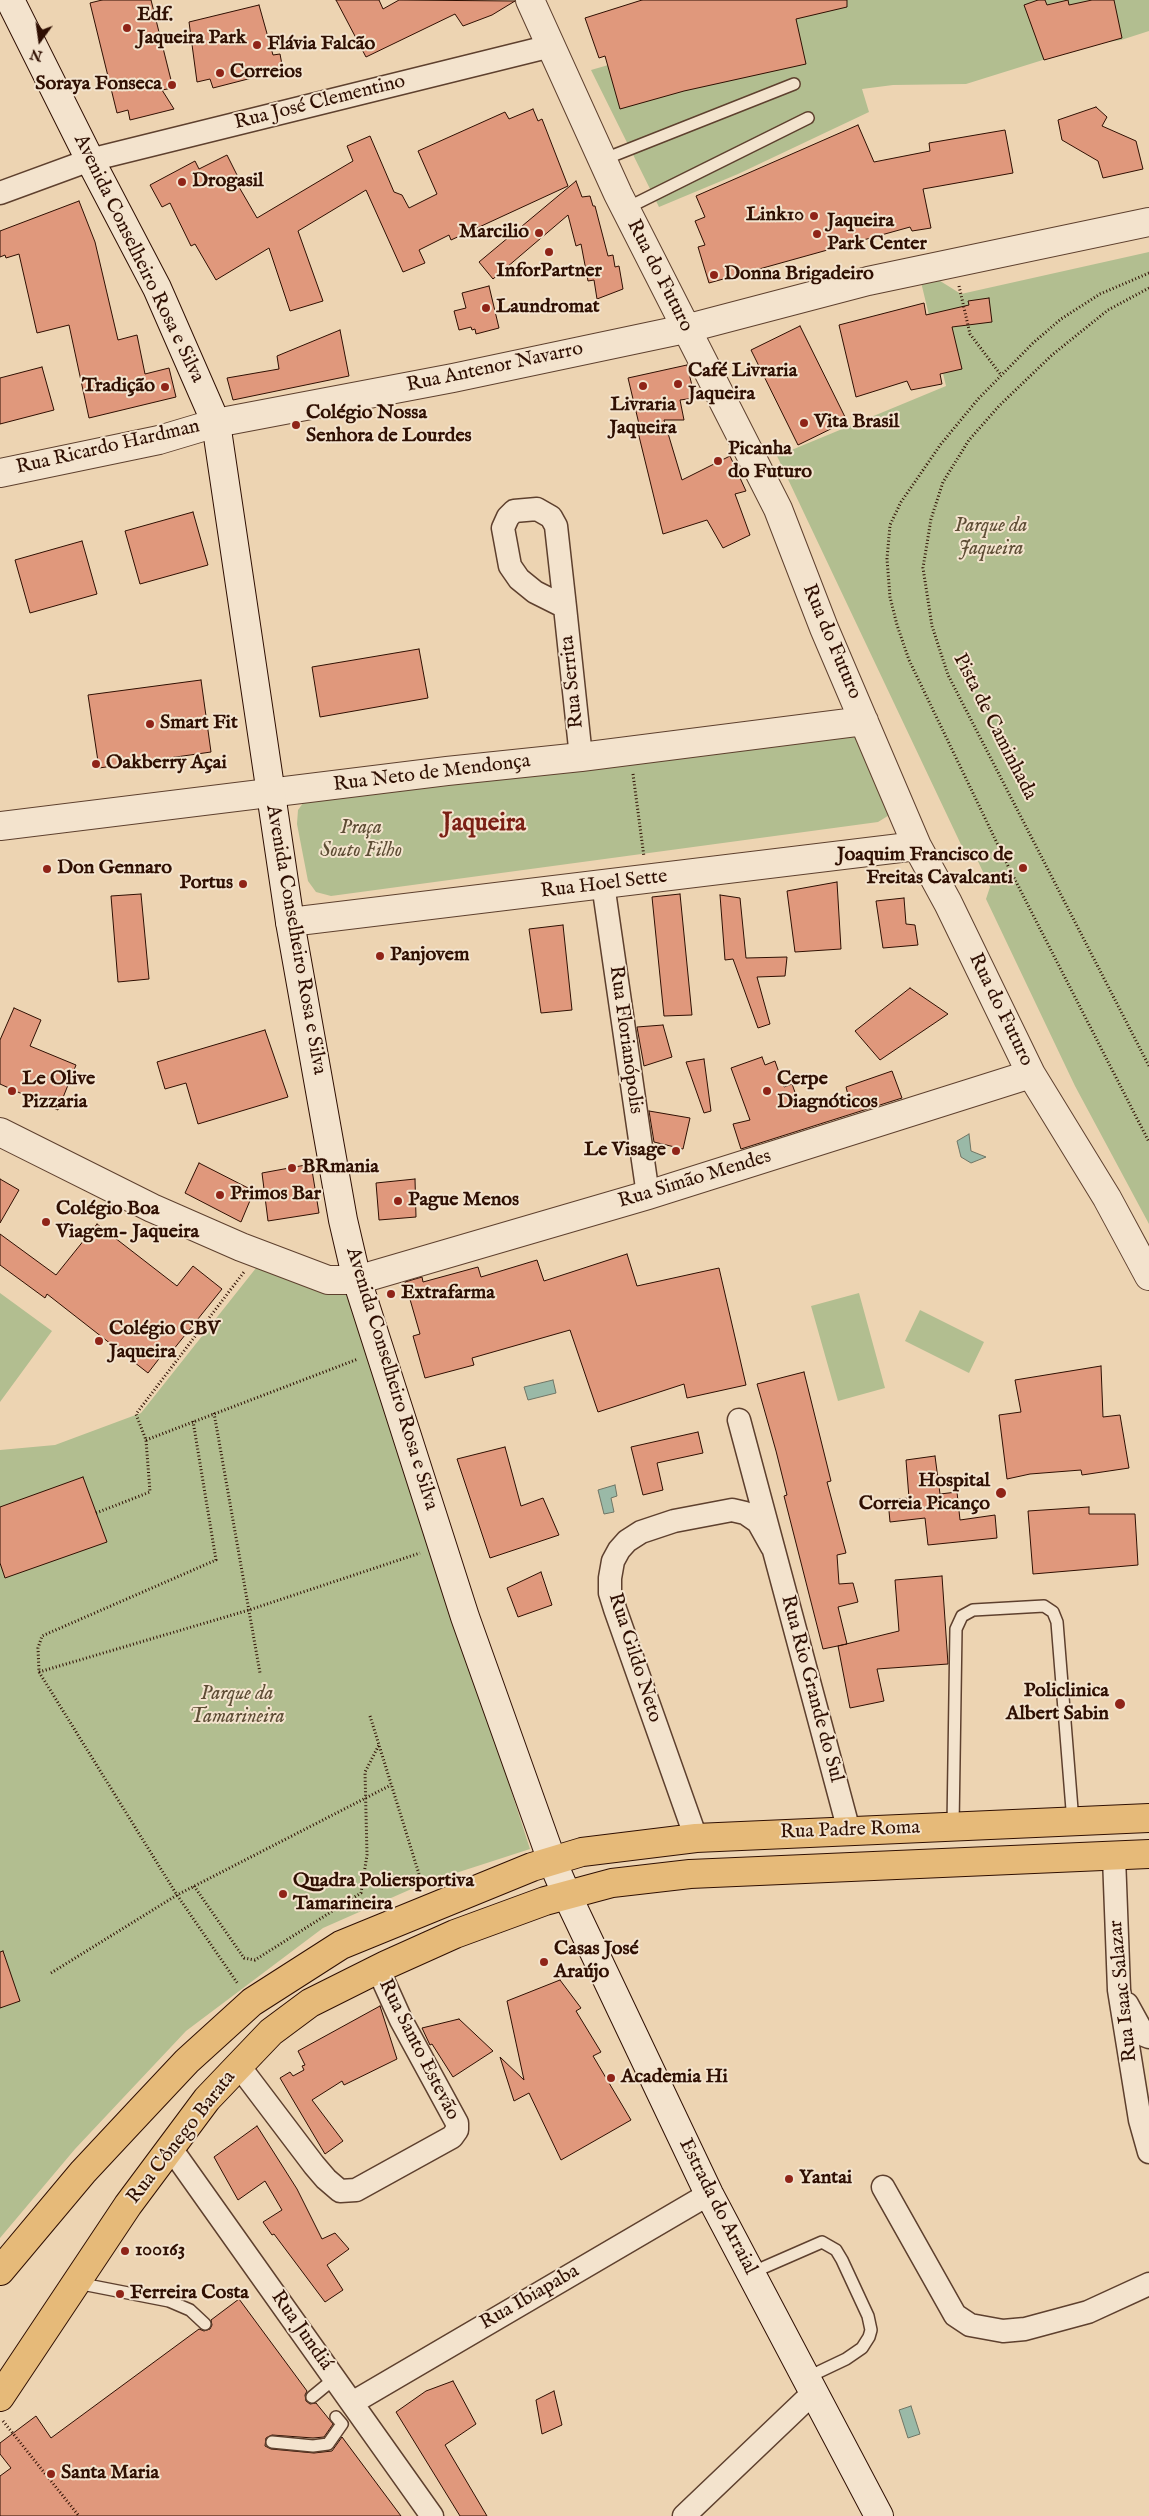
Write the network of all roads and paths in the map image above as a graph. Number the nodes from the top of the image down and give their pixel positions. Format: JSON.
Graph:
{"nodes":[{"id":1,"x":10,"y":0,"type":"edge"},
{"id":2,"x":530,"y":0,"type":"edge"},
{"id":3,"x":550,"y":46,"type":"junction"},
{"id":4,"x":794,"y":84,"type":"dead end"},
{"id":5,"x":808,"y":118,"type":"dead end"},
{"id":6,"x":90,"y":160,"type":"junction"},
{"id":7,"x":602,"y":160,"type":"junction"},
{"id":8,"x":0,"y":193,"type":"edge"},
{"id":9,"x":625,"y":209,"type":"junction"},
{"id":10,"x":1149,"y":222,"type":"edge"},
{"id":11,"x":954,"y":263,"type":"junction"},
{"id":12,"x":1149,"y":273,"type":"edge"},
{"id":13,"x":1149,"y":288,"type":"edge"},
{"id":14,"x":685,"y":329,"type":"junction"},
{"id":15,"x":1001,"y":375,"type":"junction"},
{"id":16,"x":216,"y":423,"type":"junction"},
{"id":17,"x":0,"y":473,"type":"edge"},
{"id":18,"x":565,"y":606,"type":"dead end"},
{"id":19,"x":864,"y":721,"type":"junction"},
{"id":20,"x":630,"y":751,"type":"junction"},
{"id":21,"x":581,"y":757,"type":"junction"},
{"id":22,"x":270,"y":794,"type":"junction"},
{"id":23,"x":0,"y":826,"type":"edge"},
{"id":24,"x":917,"y":846,"type":"junction"},
{"id":25,"x":647,"y":880,"type":"junction"},
{"id":26,"x":603,"y":884,"type":"junction"},
{"id":27,"x":290,"y":922,"type":"junction"},
{"id":28,"x":1149,"y":1066,"type":"edge"},
{"id":29,"x":1031,"y":1074,"type":"junction"},
{"id":30,"x":0,"y":1132,"type":"edge"},
{"id":31,"x":1149,"y":1142,"type":"edge"},
{"id":32,"x":648,"y":1195,"type":"junction"},
{"id":33,"x":258,"y":1254,"type":"junction"},
{"id":34,"x":1149,"y":1276,"type":"edge"},
{"id":35,"x":357,"y":1280,"type":"junction"},
{"id":36,"x":380,"y":1349,"type":"junction"},
{"id":37,"x":214,"y":1413,"type":"junction"},
{"id":38,"x":739,"y":1420,"type":"dead end"},
{"id":39,"x":193,"y":1421,"type":"junction"},
{"id":40,"x":146,"y":1440,"type":"junction"},
{"id":41,"x":96,"y":1512,"type":"dead end"},
{"id":42,"x":745,"y":1513,"type":"joint"},
{"id":43,"x":443,"y":1545,"type":"junction"},
{"id":44,"x":772,"y":1548,"type":"junction"},
{"id":45,"x":249,"y":1610,"type":"junction"},
{"id":46,"x":39,"y":1672,"type":"junction"},
{"id":47,"x":260,"y":1673,"type":"dead end"},
{"id":48,"x":370,"y":1716,"type":"dead end"},
{"id":49,"x":379,"y":1745,"type":"junction"},
{"id":50,"x":391,"y":1784,"type":"junction"},
{"id":51,"x":366,"y":1797,"type":"junction"},
{"id":52,"x":1149,"y":1818,"type":"edge"},
{"id":53,"x":1073,"y":1822,"type":"junction"},
{"id":54,"x":953,"y":1826,"type":"junction"},
{"id":55,"x":850,"y":1830,"type":"junction"},
{"id":56,"x":696,"y":1838,"type":"junction"},
{"id":57,"x":1149,"y":1854,"type":"edge"},
{"id":58,"x":1114,"y":1857,"type":"junction"},
{"id":59,"x":552,"y":1860,"type":"junction"},
{"id":60,"x":418,"y":1874,"type":"dead end"},
{"id":61,"x":194,"y":1886,"type":"junction"},
{"id":62,"x":566,"y":1894,"type":"junction"},
{"id":63,"x":177,"y":1895,"type":"junction"},
{"id":64,"x":378,"y":1969,"type":"junction"},
{"id":65,"x":51,"y":1974,"type":"dead end"},
{"id":66,"x":1120,"y":1990,"type":"junction"},
{"id":67,"x":252,"y":2002,"type":"junction"},
{"id":68,"x":1149,"y":2037,"type":"edge"},
{"id":69,"x":239,"y":2066,"type":"junction"},
{"id":70,"x":170,"y":2147,"type":"junction"},
{"id":71,"x":1149,"y":2152,"type":"edge"},
{"id":72,"x":883,"y":2187,"type":"dead end"},
{"id":73,"x":709,"y":2194,"type":"junction"},
{"id":74,"x":0,"y":2271,"type":"edge"},
{"id":75,"x":752,"y":2274,"type":"junction"},
{"id":76,"x":75,"y":2283,"type":"junction"},
{"id":77,"x":1149,"y":2284,"type":"edge"},
{"id":78,"x":205,"y":2324,"type":"dead end"},
{"id":79,"x":335,"y":2378,"type":"junction"},
{"id":80,"x":810,"y":2386,"type":"junction"},
{"id":81,"x":0,"y":2396,"type":"edge"},
{"id":82,"x":312,"y":2397,"type":"dead end"},
{"id":83,"x":340,"y":2414,"type":"junction"},
{"id":84,"x":0,"y":2416,"type":"edge"},
{"id":85,"x":272,"y":2442,"type":"dead end"},
{"id":86,"x":79,"y":2516,"type":"edge"},
{"id":87,"x":432,"y":2516,"type":"edge"},
{"id":88,"x":684,"y":2516,"type":"edge"},
{"id":89,"x":879,"y":2516,"type":"edge"}],
"edges":[{"from":1,"to":6,"type":"street","name":"Avenida Conselheiro Rosa e Silva"},
{"from":2,"to":3,"type":"street","name":"Rua do Futuro"},
{"from":3,"to":6,"type":"street","name":"Rua José Clementino"},
{"from":3,"to":7,"type":"street","name":"Rua do Futuro"},
{"from":4,"to":7,"type":"lane"},
{"from":5,"to":9,"type":"lane"},
{"from":6,"to":8,"type":"street","name":"Rua José Clementino"},
{"from":6,"to":16,"type":"street","name":"Avenida Conselheiro Rosa e Silva"},
{"from":7,"to":9,"type":"street","name":"Rua do Futuro"},
{"from":9,"to":14,"type":"street","name":"Rua do Futuro"},
{"from":10,"to":11,"type":"street","name":"Rua Antenor Navarro"},
{"from":11,"to":14,"type":"street","name":"Rua Antenor Navarro"},
{"from":11,"to":15,"type":"path"},
{"from":12,"to":15,"type":"path"},
{"from":13,"to":28,"type":"path","name":"Pista de Caminhada"},
{"from":14,"to":16,"type":"street","name":"Rua Antenor Navarro"},
{"from":14,"to":19,"type":"street","name":"Rua do Futuro"},
{"from":15,"to":31,"type":"path"},
{"from":16,"to":17,"type":"street","name":"Rua Ricardo Hardman"},
{"from":16,"to":22,"type":"street","name":"Avenida Conselheiro Rosa e Silva"},
{"from":18,"to":21,"type":"street","name":"Rua Serrita"},
{"from":19,"to":20,"type":"street","name":"Rua Neto de Mendonça"},
{"from":19,"to":24,"type":"street","name":"Rua do Futuro"},
{"from":20,"to":21,"type":"street","name":"Rua Neto de Mendonça"},
{"from":20,"to":25,"type":"path"},
{"from":21,"to":22,"type":"street","name":"Rua Neto de Mendonça"},
{"from":22,"to":23,"type":"street","name":"Rua Neto de Mendonça"},
{"from":22,"to":27,"type":"street","name":"Avenida Conselheiro Rosa e Silva"},
{"from":24,"to":25,"type":"street","name":"Rua Hoel Sette"},
{"from":24,"to":29,"type":"street","name":"Rua do Futuro"},
{"from":25,"to":26,"type":"street","name":"Rua Hoel Sette"},
{"from":26,"to":27,"type":"street","name":"Rua Hoel Sette"},
{"from":26,"to":32,"type":"street","name":"Rua Florianópolis"},
{"from":27,"to":35,"type":"street","name":"Avenida Conselheiro Rosa e Silva"},
{"from":29,"to":32,"type":"street","name":"Rua Simão Mendes"},
{"from":29,"to":34,"type":"street","name":"Rua do Futuro"},
{"from":30,"to":33,"type":"street","name":"Rua Simão Mendes"},
{"from":32,"to":35,"type":"street","name":"Rua Simão Mendes"},
{"from":33,"to":35,"type":"street","name":"Rua Simão Mendes"},
{"from":33,"to":40,"type":"path"},
{"from":35,"to":36,"type":"street","name":"Avenida Conselheiro Rosa e Silva"},
{"from":36,"to":37,"type":"path"},
{"from":36,"to":43,"type":"street","name":"Avenida Conselheiro Rosa e Silva"},
{"from":37,"to":39,"type":"path"},
{"from":37,"to":45,"type":"path"},
{"from":38,"to":44,"type":"street","name":"Rua Rio Grande do Sul"},
{"from":39,"to":40,"type":"path"},
{"from":39,"to":46,"type":"path"},
{"from":40,"to":41,"type":"path"},
{"from":42,"to":44,"type":"street","name":"Rua Rio Grande do Sul"},
{"from":42,"to":56,"type":"street","name":"Rua Gildo Neto"},
{"from":43,"to":45,"type":"path"},
{"from":43,"to":59,"type":"street","name":"Avenida Conselheiro Rosa e Silva"},
{"from":44,"to":55,"type":"street","name":"Rua Rio Grande do Sul"},
{"from":45,"to":46,"type":"path"},
{"from":45,"to":47,"type":"path"},
{"from":46,"to":63,"type":"path"},
{"from":48,"to":49,"type":"path"},
{"from":49,"to":50,"type":"path"},
{"from":49,"to":51,"type":"path"},
{"from":50,"to":51,"type":"path"},
{"from":50,"to":60,"type":"path"},
{"from":51,"to":61,"type":"path"},
{"from":51,"to":61,"type":"path"},
{"from":52,"to":53,"type":"main road","name":"Rua Padre Roma"},
{"from":53,"to":54,"type":"main road","name":"Rua Padre Roma"},
{"from":53,"to":54,"type":"lane"},
{"from":54,"to":55,"type":"main road","name":"Rua Padre Roma"},
{"from":55,"to":56,"type":"main road","name":"Rua Padre Roma"},
{"from":56,"to":59,"type":"main road","name":"Rua Padre Roma"},
{"from":57,"to":58,"type":"main road","name":"Rua Padre Roma"},
{"from":58,"to":62,"type":"main road","name":"Rua Padre Roma"},
{"from":58,"to":66,"type":"street","name":"Rua Isaac Salazar"},
{"from":59,"to":62,"type":"street","name":"Avenida Conselheiro Rosa e Silva"},
{"from":59,"to":67,"type":"main road","name":"Rua Cônego Barata"},
{"from":61,"to":63,"type":"path"},
{"from":62,"to":64,"type":"main road","name":"Rua Cônego Barata"},
{"from":62,"to":73,"type":"street","name":"Estrada do Arraial"},
{"from":63,"to":65,"type":"path"},
{"from":63,"to":67,"type":"path"},
{"from":64,"to":69,"type":"main road","name":"Rua Cônego Barata"},
{"from":64,"to":69,"type":"street","name":"Rua Santo Estevão"},
{"from":66,"to":68,"type":"street"},
{"from":66,"to":71,"type":"street","name":"Rua Isaac Salazar"},
{"from":67,"to":74,"type":"main road","name":"Rua Cônego Barata"},
{"from":69,"to":70,"type":"main road","name":"Rua Cônego Barata"},
{"from":70,"to":76,"type":"main road","name":"Rua Cônego Barata"},
{"from":70,"to":79,"type":"street","name":"Rua Jundiá"},
{"from":72,"to":77,"type":"street"},
{"from":73,"to":75,"type":"street","name":"Estrada do Arraial"},
{"from":73,"to":83,"type":"street","name":"Rua Ibiapaba"},
{"from":75,"to":80,"type":"street","name":"Estrada do Arraial"},
{"from":75,"to":80,"type":"lane"},
{"from":76,"to":78,"type":"lane"},
{"from":76,"to":81,"type":"main road","name":"Rua Cônego Barata"},
{"from":79,"to":82,"type":"lane"},
{"from":79,"to":83,"type":"street","name":"Rua Jundiá"},
{"from":80,"to":88,"type":"street"},
{"from":80,"to":89,"type":"street","name":"Estrada do Arraial"},
{"from":83,"to":85,"type":"lane"},
{"from":83,"to":87,"type":"street","name":"Rua Jundiá"},
{"from":84,"to":86,"type":"path"}]}
